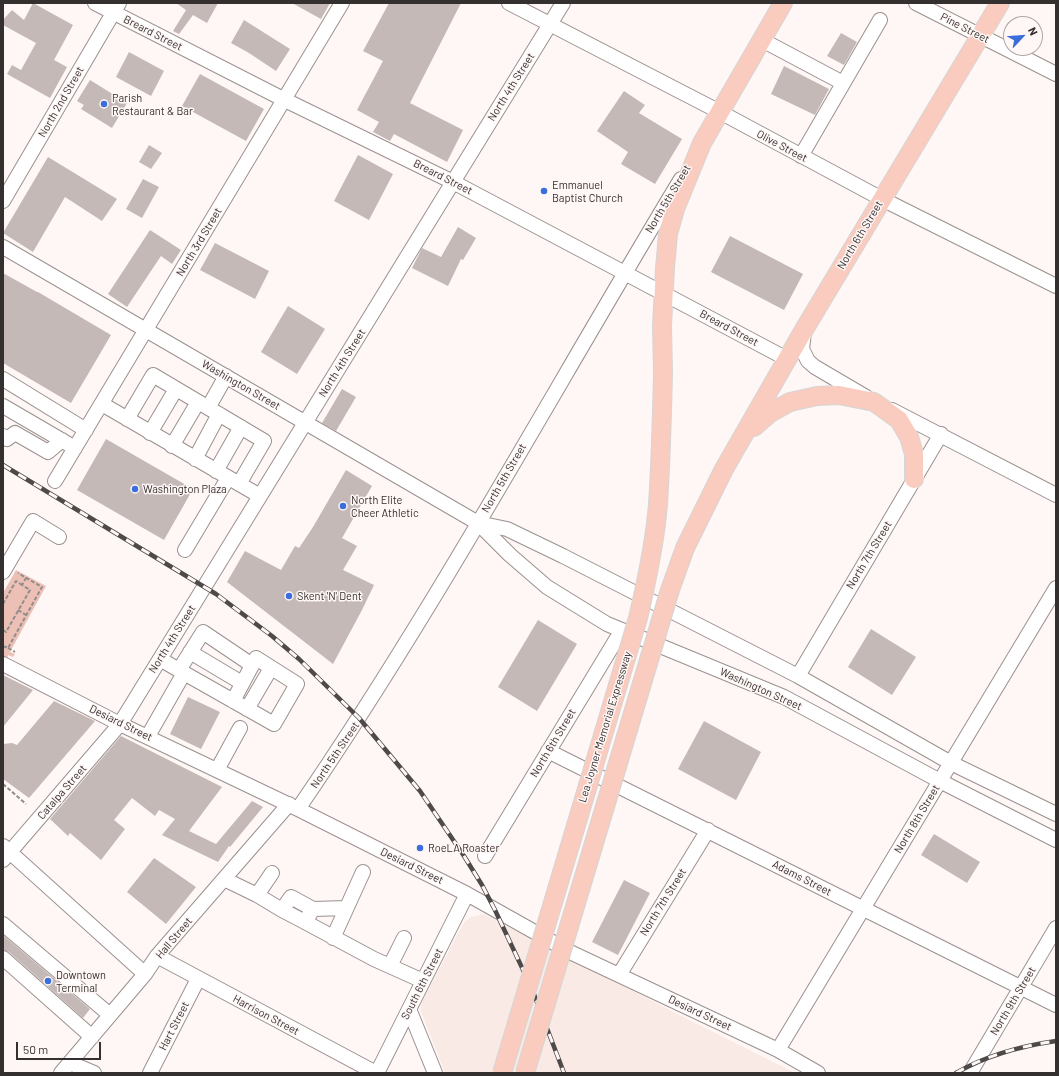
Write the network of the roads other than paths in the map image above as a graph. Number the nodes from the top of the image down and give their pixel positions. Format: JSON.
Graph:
{"nodes":[{"id":1,"x":95,"y":3,"type":"edge"},
{"id":2,"x":342,"y":3,"type":"edge"},
{"id":3,"x":509,"y":3,"type":"edge"},
{"id":4,"x":563,"y":3,"type":"edge"},
{"id":5,"x":783,"y":3,"type":"edge"},
{"id":6,"x":916,"y":3,"type":"edge"},
{"id":7,"x":1000,"y":3,"type":"edge"},
{"id":8,"x":116,"y":8,"type":"edge"},
{"id":9,"x":880,"y":20,"type":"dead end"},
{"id":10,"x":550,"y":24,"type":"junction"},
{"id":11,"x":980,"y":36,"type":"junction"},
{"id":12,"x":762,"y":40,"type":"junction"},
{"id":13,"x":1056,"y":74,"type":"edge"},
{"id":14,"x":843,"y":83,"type":"junction"},
{"id":15,"x":285,"y":100,"type":"junction"},
{"id":16,"x":720,"y":112,"type":"junction"},
{"id":17,"x":702,"y":143,"type":"junction"},
{"id":18,"x":801,"y":156,"type":"junction"},
{"id":19,"x":453,"y":182,"type":"junction"},
{"id":20,"x":882,"y":199,"type":"junction"},
{"id":21,"x":3,"y":201,"type":"edge"},
{"id":22,"x":3,"y":247,"type":"edge"},
{"id":23,"x":624,"y":273,"type":"junction"},
{"id":24,"x":1056,"y":286,"type":"edge"},
{"id":25,"x":664,"y":294,"type":"junction"},
{"id":26,"x":805,"y":328,"type":"junction"},
{"id":27,"x":146,"y":330,"type":"junction"},
{"id":28,"x":787,"y":359,"type":"junction"},
{"id":29,"x":663,"y":372,"type":"joint"},
{"id":30,"x":226,"y":376,"type":"junction"},
{"id":31,"x":7,"y":382,"type":"edge"},
{"id":32,"x":176,"y":389,"type":"junction"},
{"id":33,"x":3,"y":401,"type":"edge"},
{"id":34,"x":874,"y":402,"type":"junction"},
{"id":35,"x":102,"y":404,"type":"junction"},
{"id":36,"x":3,"y":406,"type":"edge"},
{"id":37,"x":208,"y":408,"type":"junction"},
{"id":38,"x":126,"y":419,"type":"junction"},
{"id":39,"x":305,"y":422,"type":"junction"},
{"id":40,"x":241,"y":427,"type":"junction"},
{"id":41,"x":86,"y":430,"type":"junction"},
{"id":42,"x":150,"y":433,"type":"junction"},
{"id":43,"x":941,"y":434,"type":"junction"},
{"id":44,"x":3,"y":436,"type":"edge"},
{"id":45,"x":743,"y":437,"type":"junction"},
{"id":46,"x":62,"y":440,"type":"junction"},
{"id":47,"x":172,"y":446,"type":"junction"},
{"id":48,"x":75,"y":448,"type":"junction"},
{"id":49,"x":195,"y":459,"type":"junction"},
{"id":50,"x":724,"y":469,"type":"joint"},
{"id":51,"x":228,"y":478,"type":"junction"},
{"id":52,"x":914,"y":480,"type":"junction"},
{"id":53,"x":55,"y":481,"type":"dead end"},
{"id":54,"x":1056,"y":494,"type":"edge"},
{"id":55,"x":260,"y":496,"type":"junction"},
{"id":56,"x":478,"y":523,"type":"junction"},
{"id":57,"x":59,"y":537,"type":"dead end"},
{"id":58,"x":185,"y":550,"type":"dead end"},
{"id":59,"x":10,"y":572,"type":"edge"},
{"id":60,"x":1056,"y":588,"type":"edge"},
{"id":61,"x":622,"y":630,"type":"junction"},
{"id":62,"x":190,"y":652,"type":"junction"},
{"id":63,"x":160,"y":659,"type":"junction"},
{"id":64,"x":3,"y":664,"type":"edge"},
{"id":65,"x":252,"y":665,"type":"junction"},
{"id":66,"x":271,"y":668,"type":"junction"},
{"id":67,"x":181,"y":672,"type":"junction"},
{"id":68,"x":798,"y":676,"type":"junction"},
{"id":69,"x":242,"y":683,"type":"junction"},
{"id":70,"x":233,"y":701,"type":"junction"},
{"id":71,"x":247,"y":709,"type":"junction"},
{"id":72,"x":120,"y":724,"type":"junction"},
{"id":73,"x":240,"y":728,"type":"dead end"},
{"id":74,"x":148,"y":736,"type":"junction"},
{"id":75,"x":548,"y":751,"type":"junction"},
{"id":76,"x":951,"y":763,"type":"junction"},
{"id":77,"x":217,"y":770,"type":"junction"},
{"id":78,"x":940,"y":781,"type":"junction"},
{"id":79,"x":294,"y":807,"type":"junction"},
{"id":80,"x":1056,"y":814,"type":"edge"},
{"id":81,"x":708,"y":830,"type":"junction"},
{"id":82,"x":1056,"y":840,"type":"edge"},
{"id":83,"x":5,"y":853,"type":"edge"},
{"id":84,"x":485,"y":856,"type":"dead end"},
{"id":85,"x":363,"y":872,"type":"dead end"},
{"id":86,"x":272,"y":873,"type":"dead end"},
{"id":87,"x":224,"y":879,"type":"junction"},
{"id":88,"x":467,"y":894,"type":"junction"},
{"id":89,"x":257,"y":895,"type":"junction"},
{"id":90,"x":346,"y":908,"type":"junction"},
{"id":91,"x":313,"y":909,"type":"junction"},
{"id":92,"x":863,"y":909,"type":"junction"},
{"id":93,"x":282,"y":910,"type":"junction"},
{"id":94,"x":305,"y":922,"type":"junction"},
{"id":95,"x":3,"y":924,"type":"edge"},
{"id":96,"x":1056,"y":928,"type":"edge"},
{"id":97,"x":333,"y":938,"type":"junction"},
{"id":98,"x":404,"y":938,"type":"dead end"},
{"id":99,"x":157,"y":956,"type":"junction"},
{"id":100,"x":3,"y":958,"type":"edge"},
{"id":101,"x":390,"y":966,"type":"junction"},
{"id":102,"x":145,"y":974,"type":"junction"},
{"id":103,"x":619,"y":975,"type":"junction"},
{"id":104,"x":198,"y":978,"type":"junction"},
{"id":105,"x":424,"y":981,"type":"junction"},
{"id":106,"x":1021,"y":987,"type":"junction"},
{"id":107,"x":1056,"y":1005,"type":"edge"},
{"id":108,"x":409,"y":1009,"type":"junction"},
{"id":109,"x":110,"y":1015,"type":"junction"},
{"id":110,"x":92,"y":1037,"type":"junction"},
{"id":111,"x":778,"y":1050,"type":"junction"},
{"id":112,"x":66,"y":1068,"type":"edge"},
{"id":113,"x":94,"y":1073,"type":"edge"},
{"id":114,"x":150,"y":1073,"type":"edge"},
{"id":115,"x":376,"y":1073,"type":"edge"},
{"id":116,"x":435,"y":1073,"type":"edge"},
{"id":117,"x":502,"y":1073,"type":"edge"},
{"id":118,"x":525,"y":1073,"type":"edge"},
{"id":119,"x":818,"y":1073,"type":"edge"},
{"id":120,"x":970,"y":1073,"type":"edge"}],
"edges":[{"from":1,"to":8,"type":"street","name":"Breard Street"},
{"from":2,"to":15,"type":"street","name":"North 3rd Street"},
{"from":3,"to":10,"type":"street","name":"Olive Street"},
{"from":4,"to":10,"type":"street","name":"North 4th Street"},
{"from":5,"to":12,"type":"main road","name":"North 5th Street"},
{"from":6,"to":11,"type":"street","name":"Pine Street"},
{"from":7,"to":11,"type":"main road","name":"North 6th Street"},
{"from":8,"to":15,"type":"street","name":"Breard Street"},
{"from":8,"to":21,"type":"street","name":"North 2nd Street"},
{"from":9,"to":14,"type":"street"},
{"from":10,"to":16,"type":"street","name":"Olive Street"},
{"from":10,"to":19,"type":"street","name":"North 4th Street"},
{"from":11,"to":13,"type":"street","name":"Pine Street"},
{"from":11,"to":20,"type":"main road","name":"North 6th Street"},
{"from":12,"to":14,"type":"street"},
{"from":12,"to":16,"type":"main road","name":"North 5th Street"},
{"from":14,"to":18,"type":"street"},
{"from":15,"to":19,"type":"street","name":"Breard Street"},
{"from":15,"to":27,"type":"street","name":"North 3rd Street"},
{"from":16,"to":17,"type":"main road","name":"North 5th Street"},
{"from":16,"to":18,"type":"street","name":"Olive Street"},
{"from":17,"to":23,"type":"street","name":"North 5th Street"},
{"from":17,"to":25,"type":"main road","name":"North 5th Street"},
{"from":18,"to":20,"type":"street","name":"Olive Street"},
{"from":19,"to":23,"type":"street","name":"Breard Street"},
{"from":19,"to":39,"type":"street","name":"North 4th Street"},
{"from":20,"to":24,"type":"street","name":"Olive Street"},
{"from":20,"to":26,"type":"main road","name":"North 6th Street"},
{"from":22,"to":27,"type":"street","name":"Washington Street"},
{"from":23,"to":25,"type":"street","name":"Breard Street"},
{"from":23,"to":56,"type":"street","name":"North 5th Street"},
{"from":25,"to":28,"type":"street","name":"Breard Street"},
{"from":25,"to":29,"type":"main road","name":"North 5th Street"},
{"from":26,"to":28,"type":"main road","name":"North 6th Street"},
{"from":26,"to":34,"type":"street"},
{"from":27,"to":30,"type":"street","name":"Washington Street"},
{"from":27,"to":35,"type":"street","name":"North 3rd Street"},
{"from":28,"to":45,"type":"main road","name":"North 6th Street"},
{"from":29,"to":117,"type":"main road","name":"Lea Joyner Memorial Expressway","bridge":true},
{"from":30,"to":37,"type":"street"},
{"from":30,"to":39,"type":"street","name":"Washington Street"},
{"from":31,"to":33,"type":"street"},
{"from":31,"to":41,"type":"street"},
{"from":32,"to":37,"type":"street"},
{"from":32,"to":38,"type":"street"},
{"from":32,"to":42,"type":"street"},
{"from":34,"to":43,"type":"street"},
{"from":34,"to":45,"type":"main road"},
{"from":34,"to":52,"type":"main road"},
{"from":35,"to":38,"type":"street"},
{"from":35,"to":41,"type":"street","name":"North 3rd Street"},
{"from":36,"to":46,"type":"street"},
{"from":37,"to":40,"type":"street"},
{"from":37,"to":47,"type":"street"},
{"from":37,"to":49,"type":"street"},
{"from":38,"to":42,"type":"street"},
{"from":39,"to":55,"type":"street","name":"North 4th Street"},
{"from":39,"to":56,"type":"street","name":"Washington Street"},
{"from":40,"to":51,"type":"street"},
{"from":40,"to":51,"type":"street"},
{"from":41,"to":48,"type":"street","name":"North 3rd Street"},
{"from":42,"to":47,"type":"street"},
{"from":43,"to":52,"type":"street","name":"North 7th Street"},
{"from":43,"to":54,"type":"street"},
{"from":44,"to":46,"type":"street"},
{"from":45,"to":50,"type":"main road","name":"North 6th Street"},
{"from":46,"to":48,"type":"street"},
{"from":47,"to":49,"type":"street"},
{"from":48,"to":53,"type":"street","name":"North 3rd Street"},
{"from":49,"to":51,"type":"street"},
{"from":50,"to":118,"type":"main road","name":"Lea Joyner Memorial Expressway","bridge":true},
{"from":51,"to":55,"type":"street"},
{"from":51,"to":58,"type":"street"},
{"from":52,"to":68,"type":"street","name":"North 7th Street"},
{"from":55,"to":63,"type":"street","name":"North 4th Street"},
{"from":56,"to":61,"type":"street","name":"Washington Street"},
{"from":56,"to":68,"type":"street","name":"Washington Street"},
{"from":56,"to":79,"type":"street","name":"North 5th Street"},
{"from":57,"to":59,"type":"street"},
{"from":60,"to":76,"type":"street","name":"North 8th Street"},
{"from":61,"to":75,"type":"street","name":"North 6th Street"},
{"from":61,"to":78,"type":"street","name":"Washington Street"},
{"from":62,"to":65,"type":"street"},
{"from":62,"to":67,"type":"street"},
{"from":62,"to":69,"type":"street"},
{"from":63,"to":67,"type":"street"},
{"from":63,"to":72,"type":"street","name":"North 4th Street"},
{"from":64,"to":72,"type":"street","name":"Desiard Street"},
{"from":65,"to":66,"type":"street"},
{"from":65,"to":69,"type":"street"},
{"from":66,"to":71,"type":"street"},
{"from":66,"to":71,"type":"street"},
{"from":67,"to":70,"type":"street"},
{"from":67,"to":74,"type":"street"},
{"from":68,"to":76,"type":"street","name":"Washington Street"},
{"from":69,"to":70,"type":"street"},
{"from":70,"to":71,"type":"street"},
{"from":72,"to":74,"type":"street","name":"Desiard Street"},
{"from":72,"to":83,"type":"street","name":"Catalpa Street"},
{"from":73,"to":77,"type":"street"},
{"from":74,"to":77,"type":"street","name":"Desiard Street"},
{"from":75,"to":81,"type":"street","name":"Adams Street"},
{"from":75,"to":84,"type":"street","name":"North 6th Street"},
{"from":76,"to":78,"type":"street","name":"North 8th Street"},
{"from":76,"to":80,"type":"street","name":"Washington Street"},
{"from":77,"to":79,"type":"street","name":"Desiard Street"},
{"from":78,"to":82,"type":"street","name":"Washington Street"},
{"from":78,"to":92,"type":"street","name":"North 8th Street"},
{"from":79,"to":87,"type":"street","name":"Hall Street"},
{"from":79,"to":88,"type":"street","name":"Desiard Street"},
{"from":81,"to":92,"type":"street","name":"Adams Street"},
{"from":81,"to":103,"type":"street","name":"North 7th Street"},
{"from":83,"to":102,"type":"street"},
{"from":85,"to":90,"type":"street"},
{"from":86,"to":89,"type":"street"},
{"from":87,"to":89,"type":"street"},
{"from":87,"to":99,"type":"street","name":"Hall Street"},
{"from":88,"to":103,"type":"street","name":"Desiard Street"},
{"from":88,"to":105,"type":"street","name":"South 6th Street"},
{"from":89,"to":93,"type":"street"},
{"from":90,"to":91,"type":"street"},
{"from":90,"to":97,"type":"street"},
{"from":91,"to":93,"type":"street"},
{"from":91,"to":94,"type":"street"},
{"from":92,"to":106,"type":"street","name":"Adams Street"},
{"from":92,"to":111,"type":"street","name":"North 8th Street"},
{"from":93,"to":94,"type":"street"},
{"from":94,"to":97,"type":"street"},
{"from":95,"to":109,"type":"street"},
{"from":96,"to":106,"type":"street","name":"North 9th Street"},
{"from":97,"to":101,"type":"street"},
{"from":98,"to":101,"type":"street"},
{"from":99,"to":102,"type":"street","name":"Hall Street"},
{"from":99,"to":104,"type":"street","name":"Harrison Street"},
{"from":100,"to":110,"type":"street"},
{"from":101,"to":105,"type":"street"},
{"from":102,"to":109,"type":"street","name":"Hall Street"},
{"from":103,"to":111,"type":"street","name":"Desiard Street"},
{"from":104,"to":114,"type":"street","name":"Hart Street"},
{"from":104,"to":115,"type":"street","name":"Harrison Street"},
{"from":105,"to":108,"type":"street","name":"South 6th Street"},
{"from":106,"to":107,"type":"street","name":"Adams Street"},
{"from":106,"to":120,"type":"street","name":"North 9th Street"},
{"from":108,"to":115,"type":"street","name":"South 6th Street"},
{"from":108,"to":116,"type":"street"},
{"from":109,"to":110,"type":"street","name":"Hall Street"},
{"from":110,"to":112,"type":"street","name":"Hall Street"},
{"from":111,"to":119,"type":"street","name":"Desiard Street"},
{"from":112,"to":113,"type":"street"}]}
